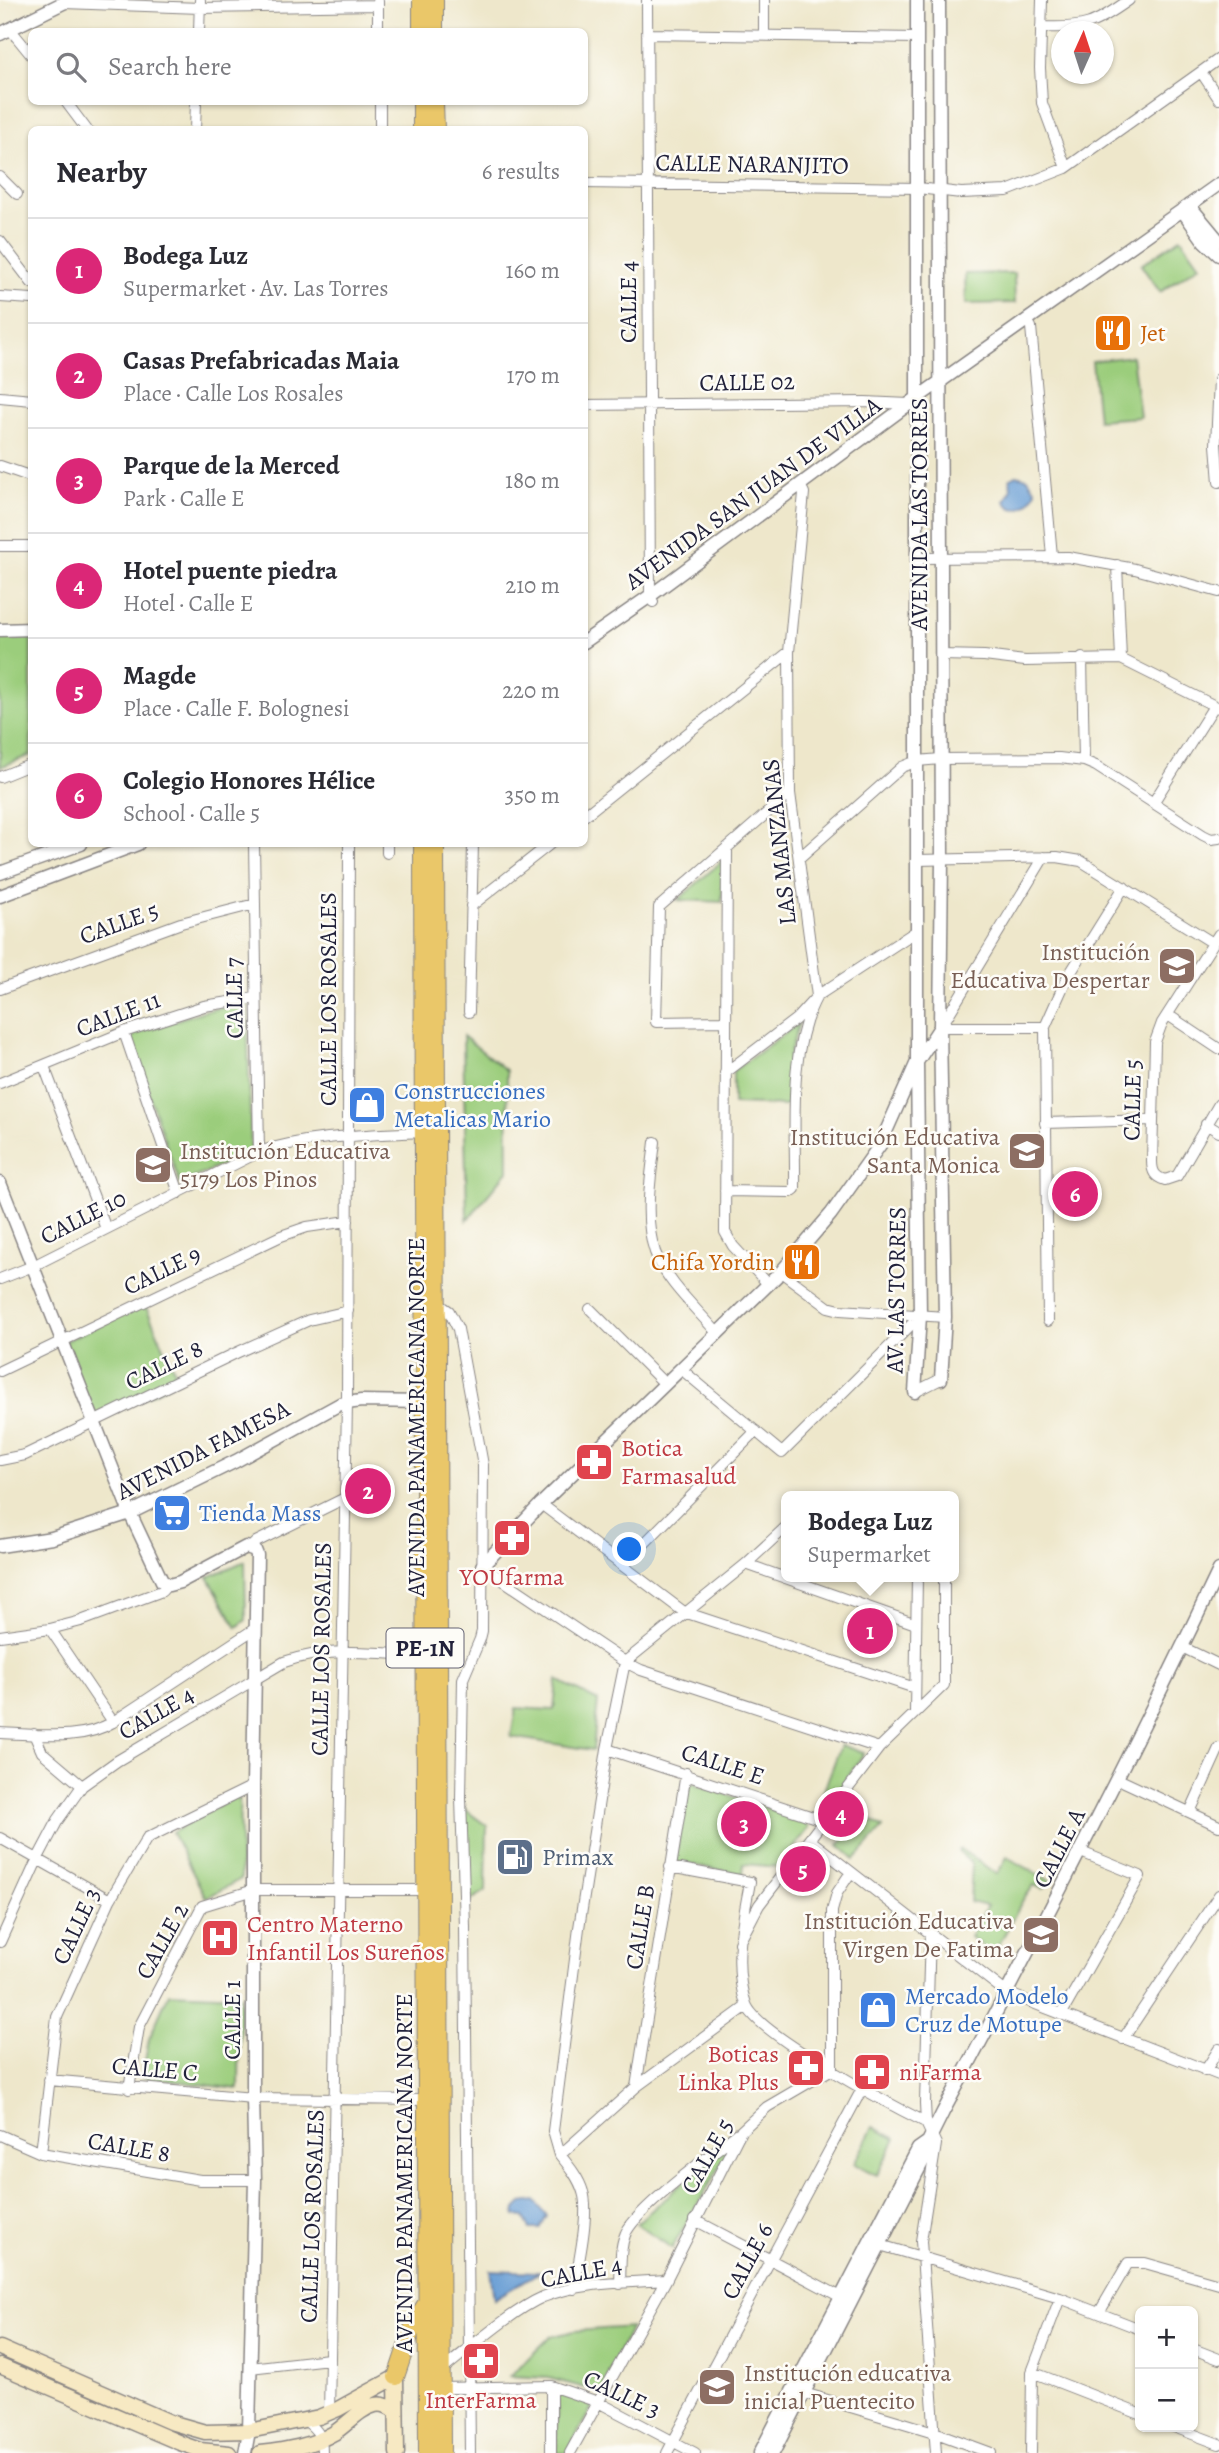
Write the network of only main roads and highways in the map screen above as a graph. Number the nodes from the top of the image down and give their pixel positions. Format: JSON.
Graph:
{"nodes":[{"id":1,"x":421,"y":0,"type":"edge"},
{"id":2,"x":435,"y":0,"type":"edge"},
{"id":3,"x":421,"y":28,"type":"edge"},
{"id":4,"x":435,"y":28,"type":"edge"},
{"id":5,"x":421,"y":105,"type":"edge"},
{"id":6,"x":435,"y":105,"type":"edge"},
{"id":7,"x":421,"y":126,"type":"edge"},
{"id":8,"x":436,"y":126,"type":"edge"},
{"id":9,"x":422,"y":847,"type":"edge"},
{"id":10,"x":436,"y":847,"type":"edge"},
{"id":11,"x":427,"y":2301,"type":"junction"},
{"id":12,"x":0,"y":2348,"type":"edge"},
{"id":13,"x":0,"y":2366,"type":"edge"},
{"id":14,"x":396,"y":2377,"type":"junction"},
{"id":15,"x":395,"y":2411,"type":"junction"},
{"id":16,"x":322,"y":2446,"type":"edge"},
{"id":17,"x":229,"y":2453,"type":"edge"},
{"id":18,"x":260,"y":2453,"type":"edge"},
{"id":19,"x":397,"y":2453,"type":"edge"},
{"id":20,"x":428,"y":2453,"type":"edge"},
{"id":21,"x":442,"y":2453,"type":"edge"}],
"edges":[{"from":1,"to":3,"type":"highway"},
{"from":2,"to":4,"type":"highway"},
{"from":5,"to":7,"type":"highway"},
{"from":6,"to":8,"type":"highway"},
{"from":9,"to":11,"type":"highway","name":"AVENIDA PANAMERICANA NORTE","number":"PE-1N"},
{"from":10,"to":21,"type":"highway","name":"AVENIDA PANAMERICANA NORTE","number":"PE-1N"},
{"from":11,"to":14,"type":"highway"},
{"from":11,"to":20,"type":"highway","name":"AVENIDA PANAMERICANA NORTE","number":"PE-1N"},
{"from":12,"to":14,"type":"main road"},
{"from":13,"to":17,"type":"main road"},
{"from":14,"to":15,"type":"main road"},
{"from":15,"to":16,"type":"main road"},
{"from":15,"to":19,"type":"main road"},
{"from":16,"to":18,"type":"main road"}]}
